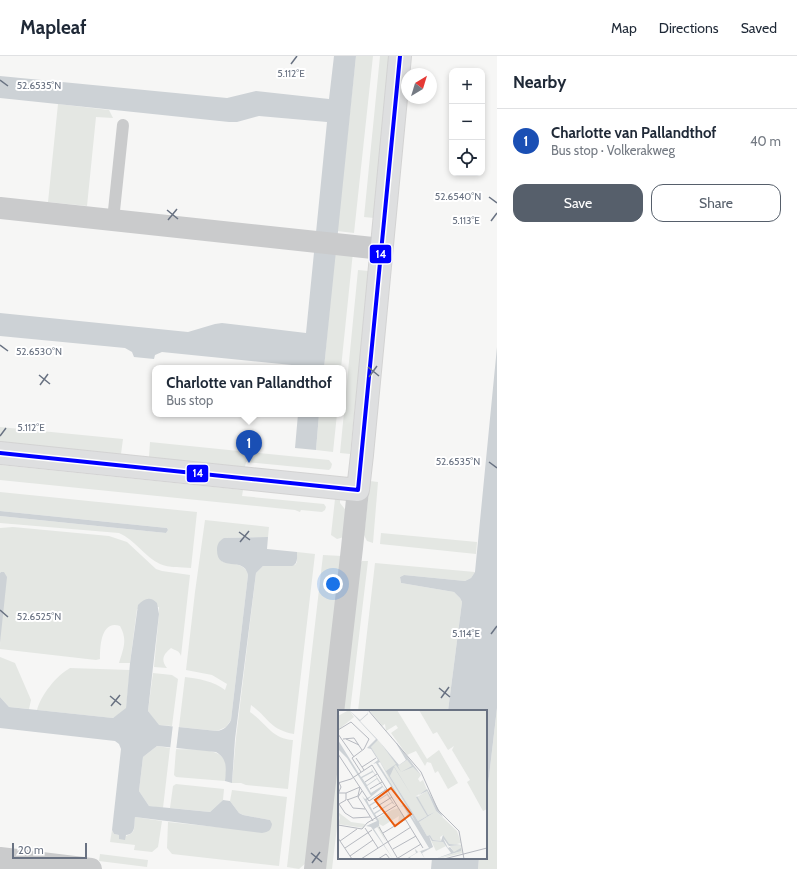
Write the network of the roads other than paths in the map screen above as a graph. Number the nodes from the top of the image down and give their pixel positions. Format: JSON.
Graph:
{"nodes":[{"id":1,"x":400,"y":56,"type":"edge"},
{"id":2,"x":123,"y":125,"type":"dead end"},
{"id":3,"x":0,"y":208,"type":"edge"},
{"id":4,"x":113,"y":220,"type":"junction"},
{"id":5,"x":382,"y":249,"type":"junction"},
{"id":6,"x":0,"y":453,"type":"edge"},
{"id":7,"x":358,"y":490,"type":"junction"},
{"id":8,"x":0,"y":858,"type":"edge"},
{"id":9,"x":91,"y":869,"type":"edge"},
{"id":10,"x":315,"y":869,"type":"edge"}],
"edges":[{"from":1,"to":5,"type":"street"},
{"from":2,"to":4,"type":"lane"},
{"from":3,"to":4,"type":"street"},
{"from":4,"to":5,"type":"street"},
{"from":5,"to":7,"type":"street"},
{"from":6,"to":7,"type":"street"},
{"from":7,"to":10,"type":"street"},
{"from":8,"to":9,"type":"street"}]}
